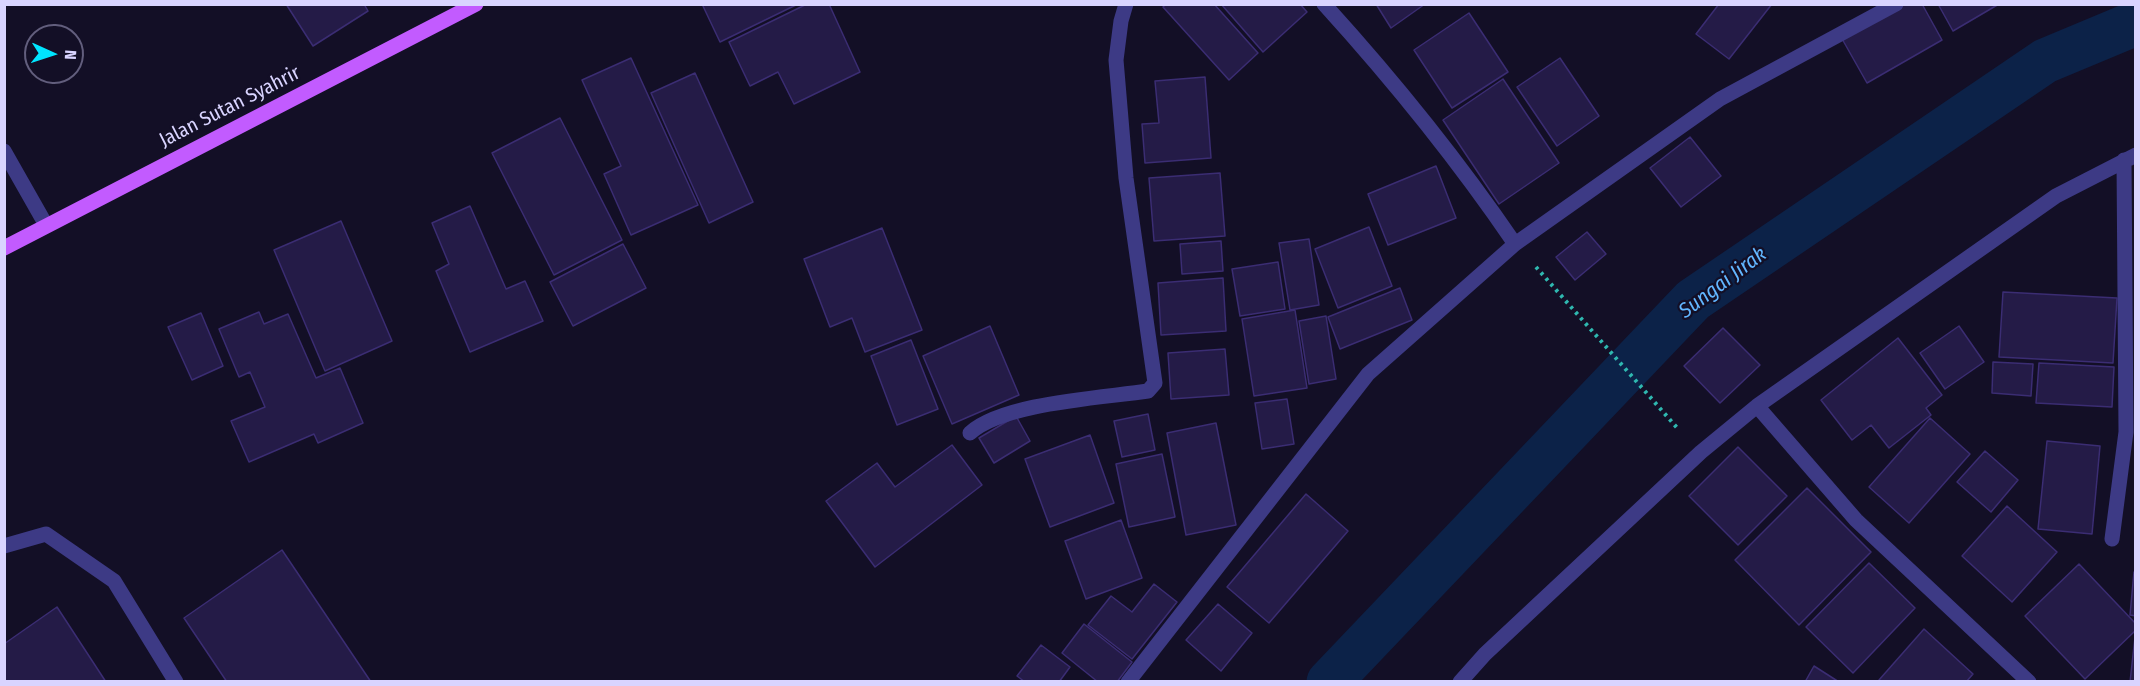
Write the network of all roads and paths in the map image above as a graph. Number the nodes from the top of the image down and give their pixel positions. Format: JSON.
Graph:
{"nodes":[{"id":1,"x":476,"y":4,"type":"edge"},
{"id":2,"x":1126,"y":4,"type":"edge"},
{"id":3,"x":1324,"y":4,"type":"edge"},
{"id":4,"x":1896,"y":4,"type":"edge"},
{"id":5,"x":4,"y":151,"type":"edge"},
{"id":6,"x":2130,"y":158,"type":"edge"},
{"id":7,"x":46,"y":225,"type":"junction"},
{"id":8,"x":1515,"y":244,"type":"junction"},
{"id":9,"x":4,"y":248,"type":"edge"},
{"id":10,"x":1549,"y":282,"type":"dead end"},
{"id":11,"x":1757,"y":406,"type":"junction"},
{"id":12,"x":1673,"y":424,"type":"dead end"},
{"id":13,"x":970,"y":433,"type":"dead end"},
{"id":14,"x":2112,"y":539,"type":"dead end"},
{"id":15,"x":4,"y":546,"type":"edge"},
{"id":16,"x":176,"y":681,"type":"edge"},
{"id":17,"x":1128,"y":681,"type":"edge"},
{"id":18,"x":1460,"y":681,"type":"edge"},
{"id":19,"x":2029,"y":681,"type":"edge"}],
"edges":[{"from":1,"to":7,"type":"main road","name":"Jalan Sutan Syahrir"},
{"from":2,"to":13,"type":"street"},
{"from":3,"to":8,"type":"street"},
{"from":4,"to":8,"type":"street"},
{"from":5,"to":7,"type":"street"},
{"from":6,"to":11,"type":"street"},
{"from":6,"to":14,"type":"street"},
{"from":7,"to":9,"type":"main road","name":"Jalan Sutan Syahrir"},
{"from":8,"to":17,"type":"street"},
{"from":10,"to":12,"type":"path"},
{"from":11,"to":18,"type":"street"},
{"from":11,"to":19,"type":"street"},
{"from":15,"to":16,"type":"street"}]}
